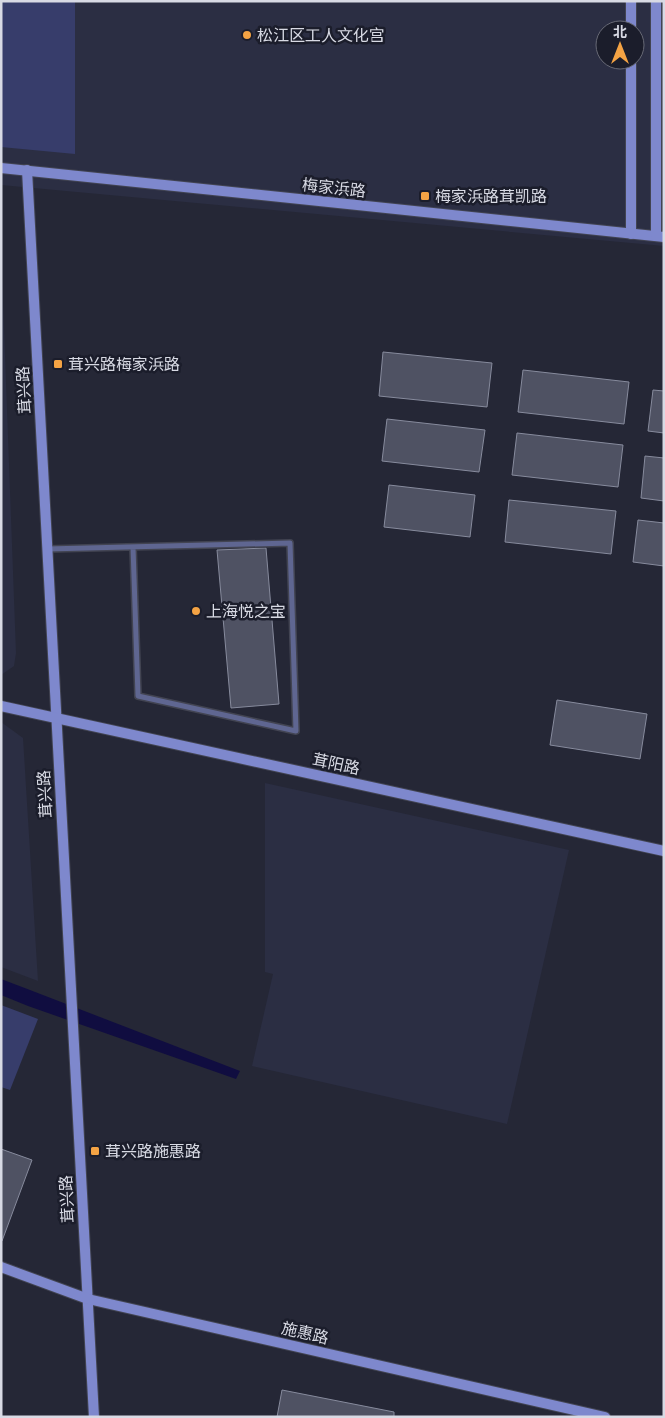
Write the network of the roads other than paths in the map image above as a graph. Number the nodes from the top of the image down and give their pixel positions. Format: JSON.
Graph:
{"nodes":[{"id":1,"x":631,"y":1,"type":"edge"},
{"id":2,"x":656,"y":1,"type":"edge"},
{"id":3,"x":631,"y":20,"type":"edge"},
{"id":4,"x":631,"y":70,"type":"edge"},
{"id":5,"x":1,"y":168,"type":"edge"},
{"id":6,"x":27,"y":170,"type":"junction"},
{"id":7,"x":631,"y":234,"type":"junction"},
{"id":8,"x":660,"y":237,"type":"edge"},
{"id":9,"x":132,"y":547,"type":"junction"},
{"id":10,"x":47,"y":548,"type":"junction"},
{"id":11,"x":1,"y":706,"type":"edge"},
{"id":12,"x":56,"y":719,"type":"junction"},
{"id":13,"x":664,"y":851,"type":"edge"},
{"id":14,"x":1,"y":1268,"type":"edge"},
{"id":15,"x":88,"y":1299,"type":"junction"},
{"id":16,"x":94,"y":1417,"type":"edge"},
{"id":17,"x":605,"y":1417,"type":"edge"}],
"edges":[{"from":1,"to":3,"type":"main road"},
{"from":2,"to":8,"type":"main road"},
{"from":4,"to":7,"type":"main road"},
{"from":5,"to":6,"type":"main road","name":"梅家浜路"},
{"from":6,"to":7,"type":"main road","name":"梅家浜路"},
{"from":6,"to":10,"type":"main road","name":"茸兴路"},
{"from":7,"to":8,"type":"main road","name":"梅家浜路"},
{"from":9,"to":9,"type":"lane"},
{"from":9,"to":10,"type":"lane"},
{"from":10,"to":12,"type":"main road","name":"茸兴路"},
{"from":11,"to":12,"type":"main road","name":"茸阳路"},
{"from":12,"to":13,"type":"main road","name":"茸阳路"},
{"from":12,"to":15,"type":"main road","name":"茸兴路"},
{"from":14,"to":15,"type":"main road","name":"施惠路"},
{"from":15,"to":16,"type":"main road","name":"茸兴路"},
{"from":15,"to":17,"type":"main road","name":"施惠路"}]}
